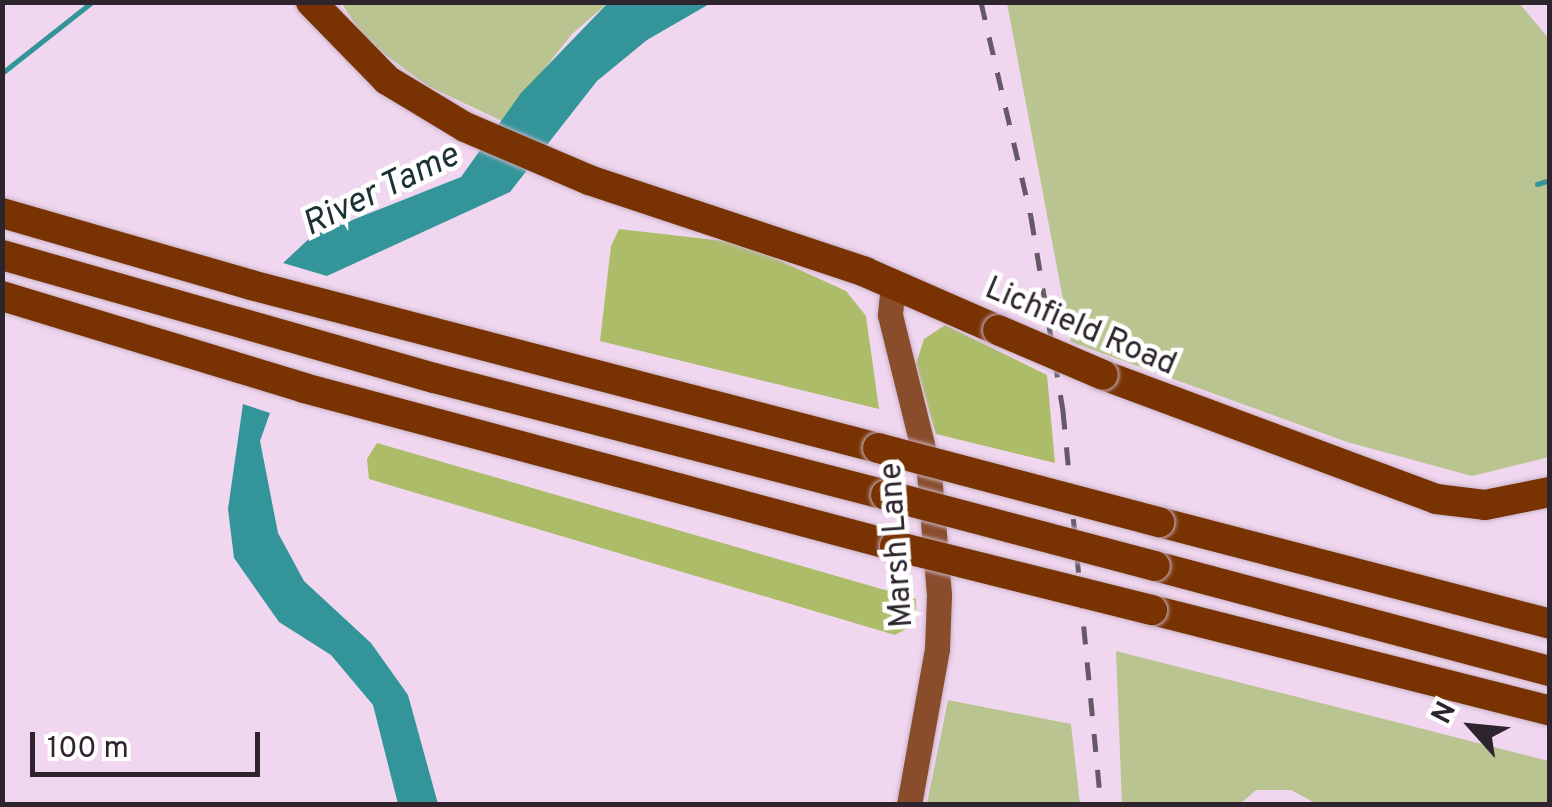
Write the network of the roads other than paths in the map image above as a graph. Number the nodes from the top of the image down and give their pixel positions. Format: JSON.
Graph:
{"nodes":[{"id":1,"x":312,"y":2,"type":"edge"},
{"id":2,"x":2,"y":213,"type":"edge"},
{"id":3,"x":2,"y":255,"type":"edge"},
{"id":4,"x":904,"y":290,"type":"junction"},
{"id":5,"x":2,"y":296,"type":"edge"},
{"id":6,"x":2,"y":315,"type":"edge"},
{"id":7,"x":125,"y":335,"type":"junction"},
{"id":8,"x":1550,"y":492,"type":"edge"},
{"id":9,"x":1550,"y":626,"type":"edge"},
{"id":10,"x":1550,"y":672,"type":"edge"},
{"id":11,"x":1550,"y":711,"type":"edge"},
{"id":12,"x":909,"y":804,"type":"edge"}],
"edges":[{"from":1,"to":4,"type":"highway","name":"Lichfield Road"},
{"from":2,"to":9,"type":"highway","bridge":true},
{"from":3,"to":10,"type":"highway","bridge":true},
{"from":4,"to":8,"type":"highway","name":"Lichfield Road","bridge":true},
{"from":4,"to":12,"type":"main road","name":"Marsh Lane"},
{"from":5,"to":7,"type":"highway"},
{"from":6,"to":7,"type":"highway"},
{"from":7,"to":11,"type":"highway","bridge":true}]}
